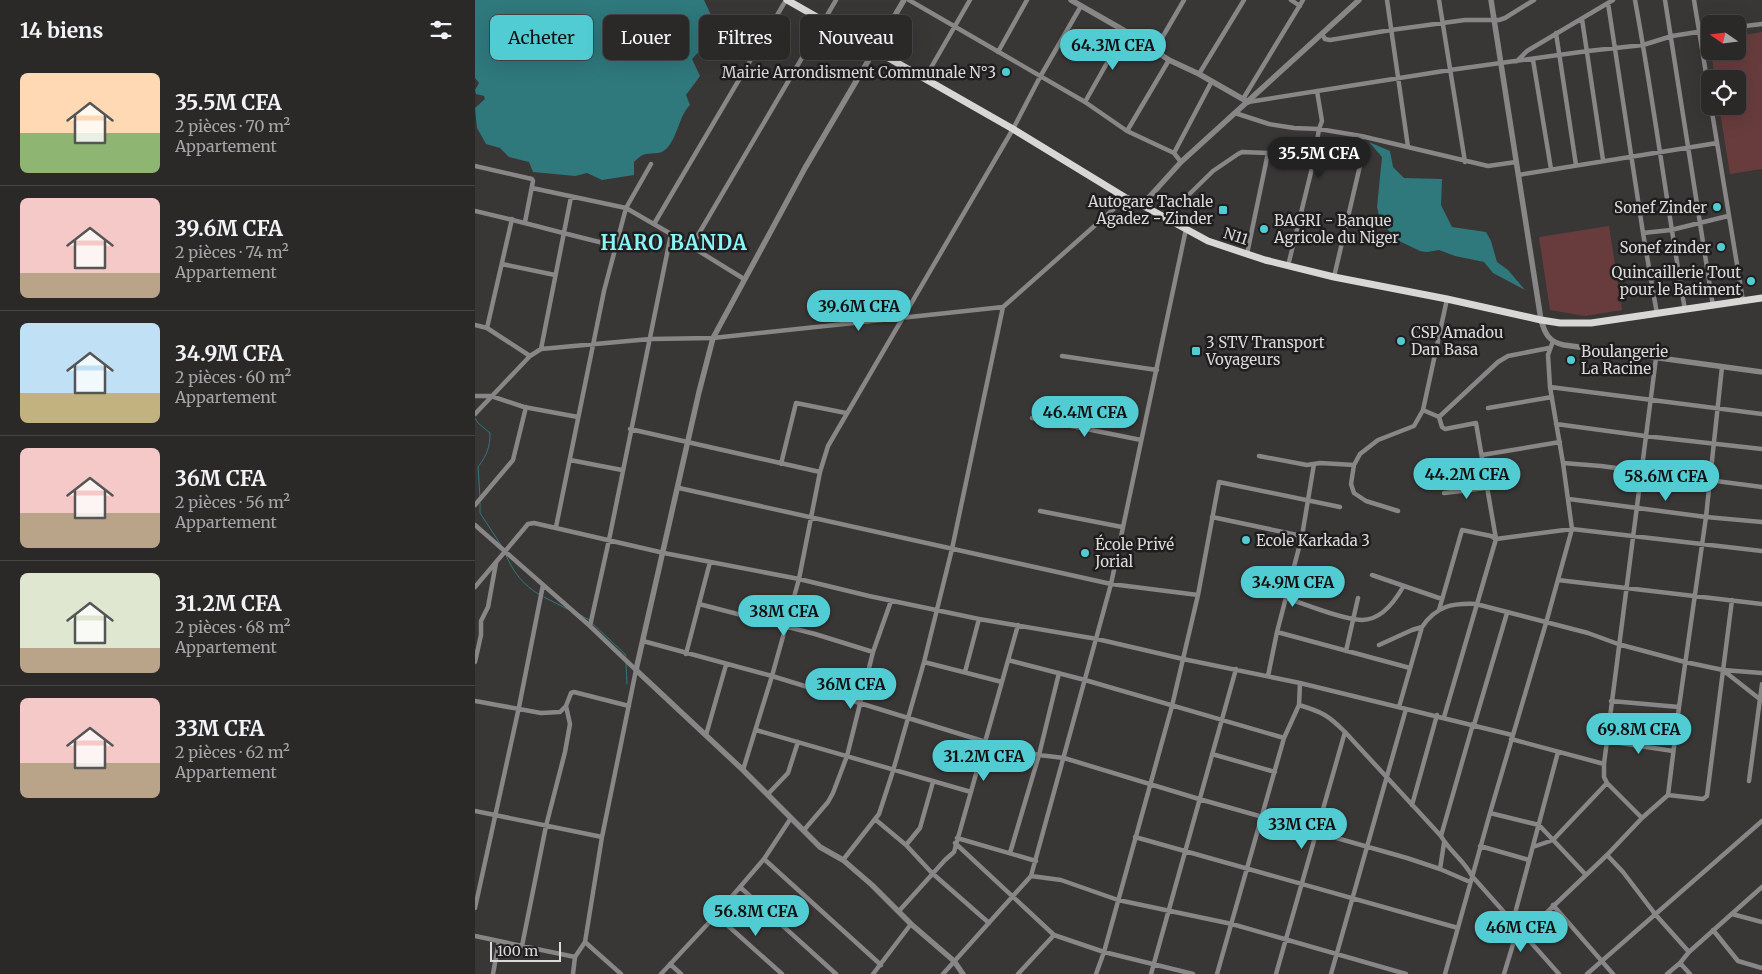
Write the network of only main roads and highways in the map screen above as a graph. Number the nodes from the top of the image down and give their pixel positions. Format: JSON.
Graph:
{"nodes":[{"id":1,"x":787,"y":0,"type":"edge"},
{"id":2,"x":1762,"y":298,"type":"edge"}],
"edges":[{"from":1,"to":2,"type":"main road","name":"N11"}]}
